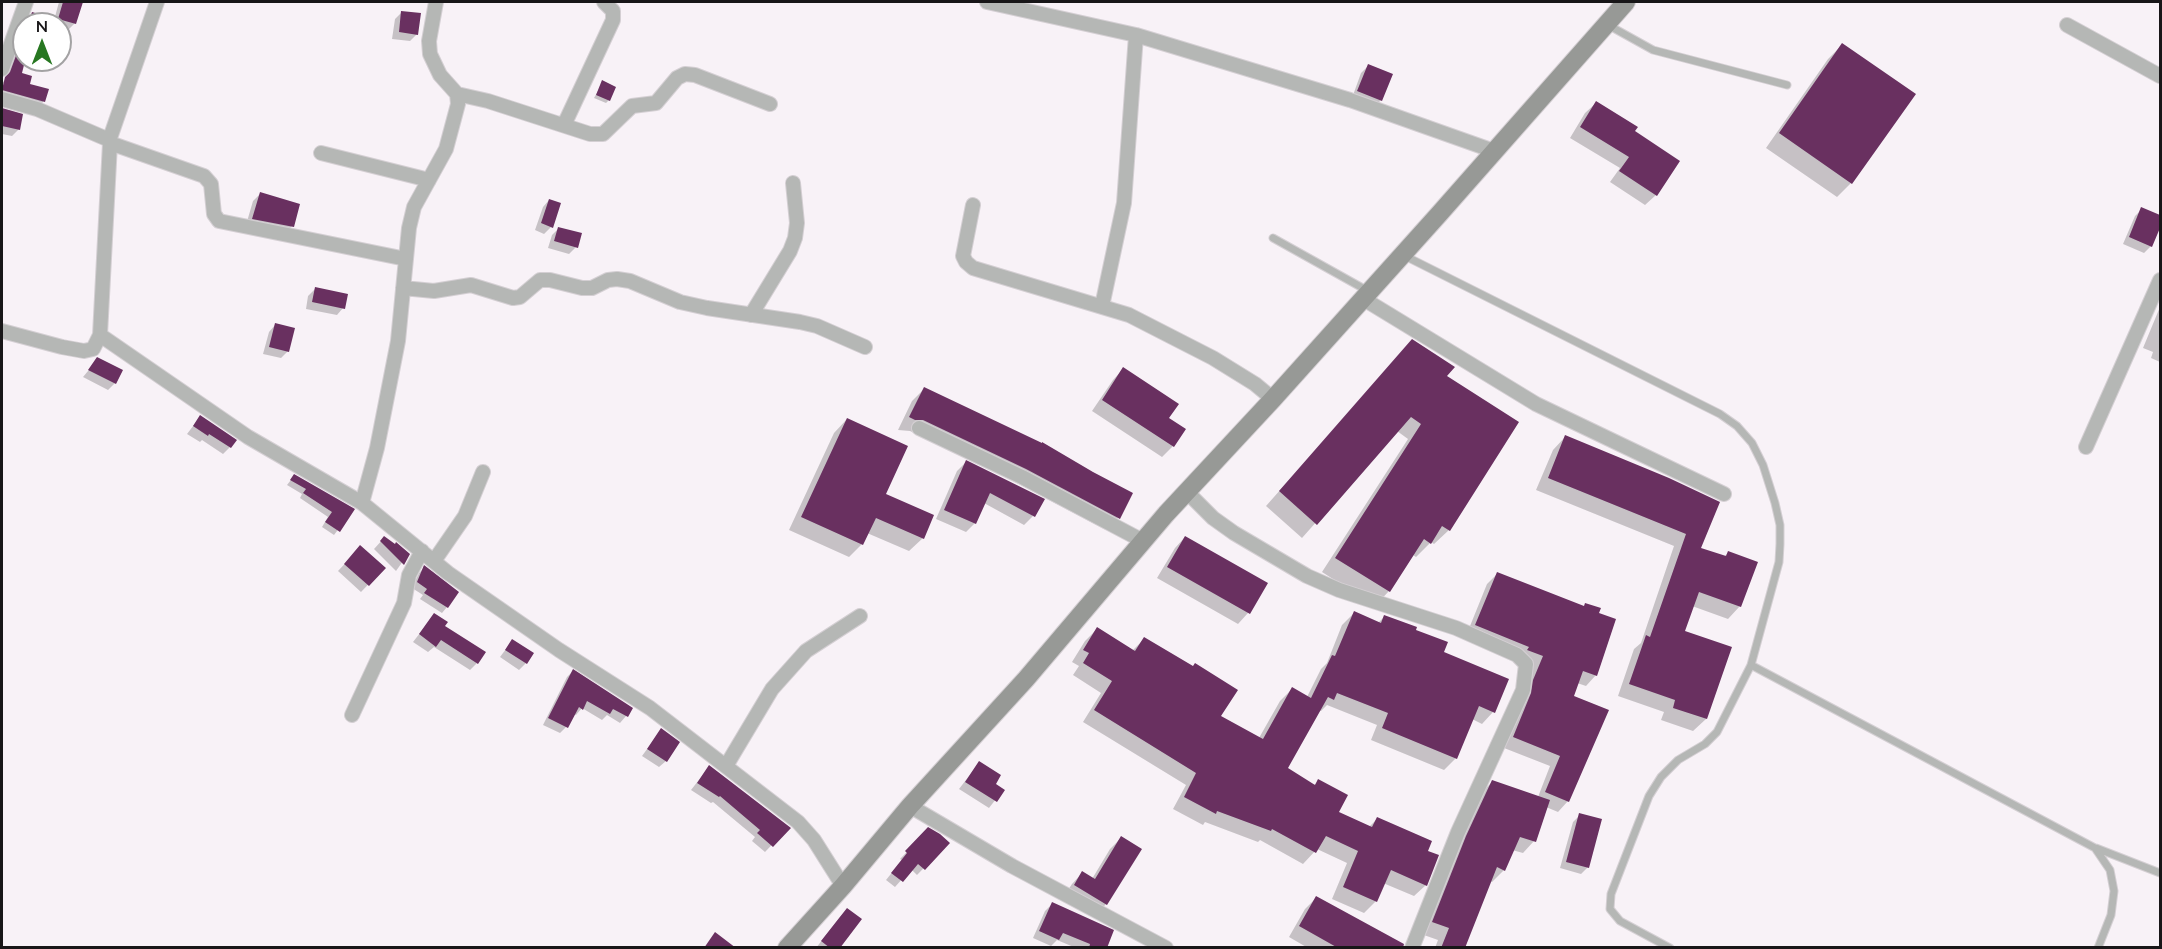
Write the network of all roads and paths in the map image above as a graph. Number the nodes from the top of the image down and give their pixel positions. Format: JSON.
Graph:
{"nodes":[{"id":1,"x":26,"y":2,"type":"edge"},
{"id":2,"x":157,"y":2,"type":"edge"},
{"id":3,"x":436,"y":2,"type":"edge"},
{"id":4,"x":604,"y":2,"type":"edge"},
{"id":5,"x":987,"y":2,"type":"edge"},
{"id":6,"x":1626,"y":2,"type":"edge"},
{"id":7,"x":1606,"y":24,"type":"junction"},
{"id":8,"x":2067,"y":25,"type":"dead end"},
{"id":9,"x":1136,"y":35,"type":"junction"},
{"id":10,"x":2,"y":69,"type":"edge"},
{"id":11,"x":2160,"y":76,"type":"edge"},
{"id":12,"x":1787,"y":85,"type":"dead end"},
{"id":13,"x":457,"y":94,"type":"junction"},
{"id":14,"x":2,"y":99,"type":"edge"},
{"id":15,"x":770,"y":104,"type":"dead end"},
{"id":16,"x":564,"y":126,"type":"junction"},
{"id":17,"x":109,"y":142,"type":"junction"},
{"id":18,"x":1494,"y":151,"type":"junction"},
{"id":19,"x":321,"y":153,"type":"dead end"},
{"id":20,"x":429,"y":180,"type":"junction"},
{"id":21,"x":793,"y":183,"type":"dead end"},
{"id":22,"x":973,"y":205,"type":"dead end"},
{"id":23,"x":1273,"y":238,"type":"dead end"},
{"id":24,"x":1402,"y":255,"type":"junction"},
{"id":25,"x":406,"y":259,"type":"junction"},
{"id":26,"x":2160,"y":280,"type":"edge"},
{"id":27,"x":403,"y":288,"type":"junction"},
{"id":28,"x":1365,"y":295,"type":"junction"},
{"id":29,"x":1102,"y":306,"type":"junction"},
{"id":30,"x":751,"y":315,"type":"junction"},
{"id":31,"x":2,"y":331,"type":"edge"},
{"id":32,"x":100,"y":335,"type":"junction"},
{"id":33,"x":865,"y":347,"type":"dead end"},
{"id":34,"x":1273,"y":399,"type":"junction"},
{"id":35,"x":919,"y":428,"type":"dead end"},
{"id":36,"x":2086,"y":447,"type":"dead end"},
{"id":37,"x":483,"y":472,"type":"dead end"},
{"id":38,"x":1187,"y":492,"type":"junction"},
{"id":39,"x":1724,"y":494,"type":"dead end"},
{"id":40,"x":362,"y":503,"type":"junction"},
{"id":41,"x":1143,"y":541,"type":"junction"},
{"id":42,"x":422,"y":551,"type":"junction"},
{"id":43,"x":434,"y":561,"type":"junction"},
{"id":44,"x":860,"y":616,"type":"dead end"},
{"id":45,"x":1751,"y":665,"type":"junction"},
{"id":46,"x":352,"y":715,"type":"dead end"},
{"id":47,"x":726,"y":765,"type":"junction"},
{"id":48,"x":910,"y":806,"type":"junction"},
{"id":49,"x":2095,"y":848,"type":"junction"},
{"id":50,"x":2160,"y":873,"type":"edge"},
{"id":51,"x":843,"y":886,"type":"junction"},
{"id":52,"x":1161,"y":946,"type":"edge"},
{"id":53,"x":787,"y":948,"type":"edge"},
{"id":54,"x":1412,"y":948,"type":"edge"},
{"id":55,"x":1670,"y":948,"type":"edge"},
{"id":56,"x":2098,"y":948,"type":"edge"}],
"edges":[{"from":1,"to":10,"type":"street"},
{"from":2,"to":17,"type":"street"},
{"from":3,"to":13,"type":"street"},
{"from":4,"to":16,"type":"street"},
{"from":5,"to":9,"type":"street"},
{"from":6,"to":7,"type":"main road"},
{"from":7,"to":12,"type":"lane"},
{"from":7,"to":18,"type":"main road"},
{"from":8,"to":11,"type":"street"},
{"from":9,"to":18,"type":"street"},
{"from":9,"to":29,"type":"street"},
{"from":13,"to":16,"type":"street"},
{"from":13,"to":20,"type":"street"},
{"from":14,"to":17,"type":"street"},
{"from":15,"to":16,"type":"street"},
{"from":17,"to":25,"type":"street"},
{"from":17,"to":32,"type":"street"},
{"from":18,"to":24,"type":"main road"},
{"from":19,"to":20,"type":"street"},
{"from":20,"to":25,"type":"street"},
{"from":21,"to":30,"type":"street"},
{"from":22,"to":29,"type":"street"},
{"from":23,"to":28,"type":"lane"},
{"from":24,"to":28,"type":"main road"},
{"from":24,"to":45,"type":"lane"},
{"from":25,"to":27,"type":"street"},
{"from":26,"to":36,"type":"street"},
{"from":27,"to":30,"type":"street"},
{"from":27,"to":40,"type":"street"},
{"from":28,"to":34,"type":"main road"},
{"from":28,"to":39,"type":"street"},
{"from":29,"to":34,"type":"street"},
{"from":30,"to":33,"type":"street"},
{"from":31,"to":32,"type":"street"},
{"from":32,"to":40,"type":"street"},
{"from":34,"to":38,"type":"main road"},
{"from":35,"to":41,"type":"street"},
{"from":37,"to":43,"type":"street"},
{"from":38,"to":41,"type":"main road"},
{"from":38,"to":54,"type":"street"},
{"from":40,"to":42,"type":"street"},
{"from":41,"to":48,"type":"main road"},
{"from":42,"to":43,"type":"street"},
{"from":42,"to":46,"type":"street"},
{"from":43,"to":47,"type":"street"},
{"from":44,"to":47,"type":"street"},
{"from":45,"to":49,"type":"lane"},
{"from":45,"to":55,"type":"lane"},
{"from":47,"to":51,"type":"street"},
{"from":48,"to":51,"type":"main road"},
{"from":48,"to":52,"type":"street"},
{"from":49,"to":50,"type":"lane"},
{"from":49,"to":56,"type":"lane"},
{"from":51,"to":53,"type":"main road"}]}
